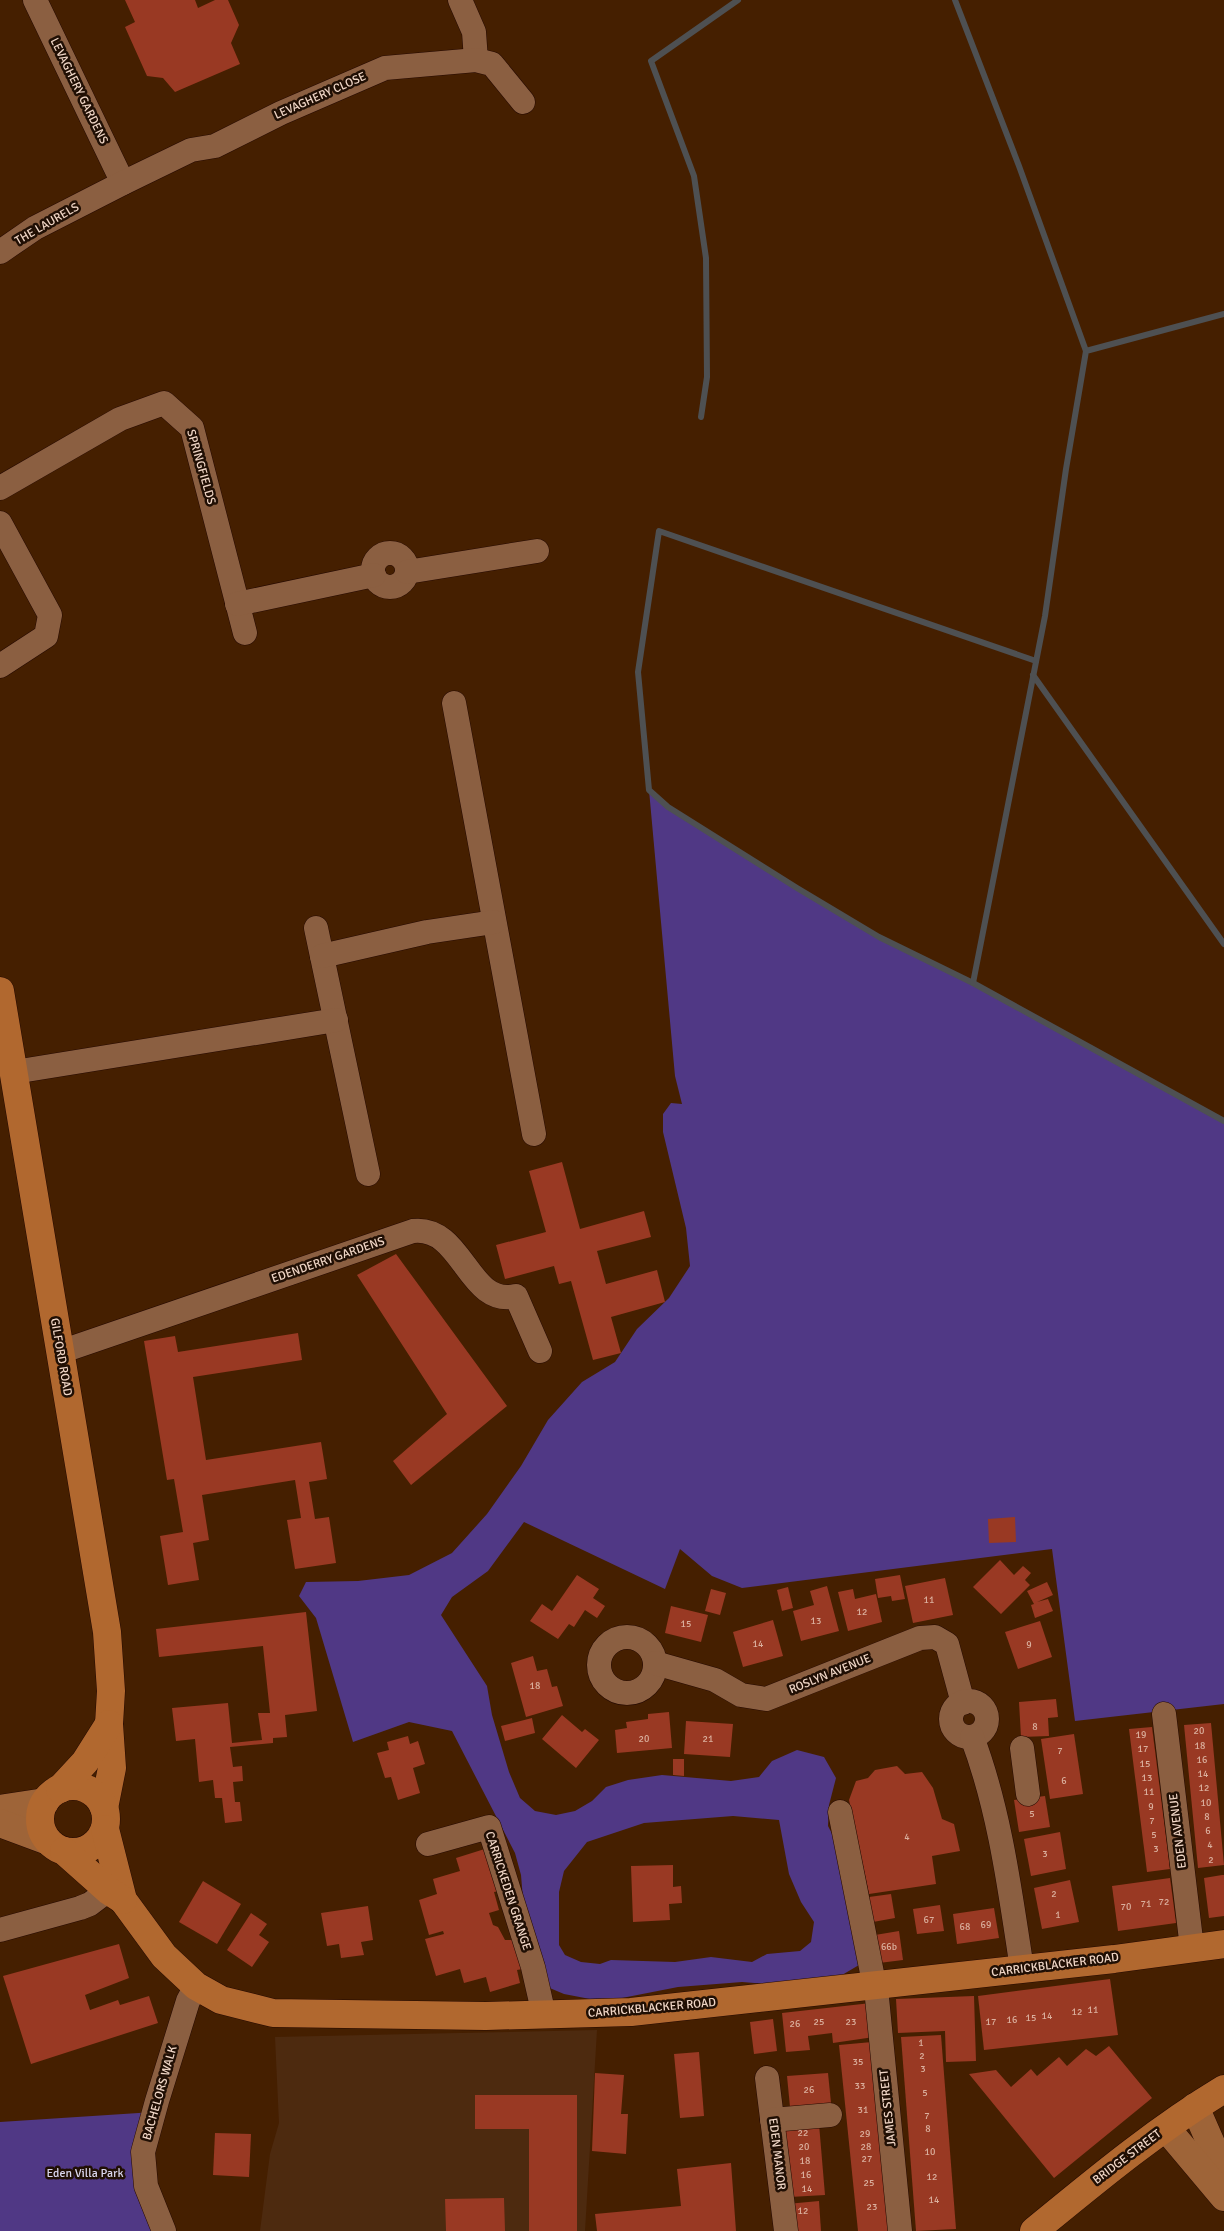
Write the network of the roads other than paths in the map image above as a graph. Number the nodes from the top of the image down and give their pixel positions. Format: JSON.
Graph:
{"nodes":[{"id":1,"x":36,"y":0,"type":"edge"},
{"id":2,"x":460,"y":0,"type":"edge"},
{"id":3,"x":476,"y":60,"type":"junction"},
{"id":4,"x":523,"y":102,"type":"dead end"},
{"id":5,"x":123,"y":183,"type":"junction"},
{"id":6,"x":0,"y":252,"type":"edge"},
{"id":7,"x":0,"y":488,"type":"edge"},
{"id":8,"x":0,"y":523,"type":"edge"},
{"id":9,"x":537,"y":551,"type":"dead end"},
{"id":10,"x":237,"y":604,"type":"junction"},
{"id":11,"x":245,"y":633,"type":"dead end"},
{"id":12,"x":0,"y":666,"type":"edge"},
{"id":13,"x":454,"y":702,"type":"dead end"},
{"id":14,"x":494,"y":922,"type":"junction"},
{"id":15,"x":316,"y":928,"type":"dead end"},
{"id":16,"x":322,"y":956,"type":"junction"},
{"id":17,"x":0,"y":991,"type":"edge"},
{"id":18,"x":336,"y":1020,"type":"junction"},
{"id":19,"x":14,"y":1072,"type":"junction"},
{"id":20,"x":534,"y":1134,"type":"dead end"},
{"id":21,"x":368,"y":1174,"type":"dead end"},
{"id":22,"x":540,"y":1351,"type":"dead end"},
{"id":23,"x":60,"y":1352,"type":"junction"},
{"id":24,"x":655,"y":1663,"type":"dead end"},
{"id":25,"x":1164,"y":1714,"type":"dead end"},
{"id":26,"x":109,"y":1724,"type":"junction"},
{"id":27,"x":987,"y":1777,"type":"junction"},
{"id":28,"x":1028,"y":1794,"type":"dead end"},
{"id":29,"x":53,"y":1796,"type":"junction"},
{"id":30,"x":0,"y":1809,"type":"edge"},
{"id":31,"x":840,"y":1812,"type":"dead end"},
{"id":32,"x":104,"y":1818,"type":"junction"},
{"id":33,"x":0,"y":1823,"type":"edge"},
{"id":34,"x":428,"y":1844,"type":"dead end"},
{"id":35,"x":56,"y":1846,"type":"junction"},
{"id":36,"x":117,"y":1891,"type":"junction"},
{"id":37,"x":0,"y":1930,"type":"edge"},
{"id":38,"x":1224,"y":1944,"type":"edge"},
{"id":39,"x":1192,"y":1948,"type":"junction"},
{"id":40,"x":1022,"y":1969,"type":"junction"},
{"id":41,"x":874,"y":1985,"type":"junction"},
{"id":42,"x":196,"y":1986,"type":"junction"},
{"id":43,"x":544,"y":2015,"type":"junction"},
{"id":44,"x":767,"y":2078,"type":"dead end"},
{"id":45,"x":1224,"y":2089,"type":"edge"},
{"id":46,"x":1195,"y":2107,"type":"junction"},
{"id":47,"x":830,"y":2115,"type":"dead end"},
{"id":48,"x":772,"y":2120,"type":"junction"},
{"id":49,"x":1166,"y":2128,"type":"junction"},
{"id":50,"x":1224,"y":2173,"type":"edge"},
{"id":51,"x":1224,"y":2197,"type":"edge"},
{"id":52,"x":164,"y":2231,"type":"edge"},
{"id":53,"x":786,"y":2231,"type":"edge"},
{"id":54,"x":900,"y":2231,"type":"edge"},
{"id":55,"x":1034,"y":2231,"type":"edge"}],
"edges":[{"from":1,"to":5,"type":"street","name":"LEVAGHERY GARDENS"},
{"from":2,"to":3,"type":"street"},
{"from":3,"to":4,"type":"street"},
{"from":3,"to":5,"type":"street","name":"LEVAGHERY CLOSE"},
{"from":5,"to":6,"type":"street","name":"THE LAURELS"},
{"from":7,"to":10,"type":"street","name":"SPRINGFIELDS"},
{"from":8,"to":12,"type":"street"},
{"from":9,"to":10,"type":"street"},
{"from":10,"to":11,"type":"street","name":"SPRINGFIELDS"},
{"from":13,"to":14,"type":"street"},
{"from":14,"to":16,"type":"street"},
{"from":14,"to":20,"type":"street"},
{"from":15,"to":16,"type":"street"},
{"from":16,"to":18,"type":"street"},
{"from":17,"to":19,"type":"main road","name":"GILFORD ROAD"},
{"from":18,"to":19,"type":"street"},
{"from":18,"to":21,"type":"street"},
{"from":19,"to":23,"type":"main road","name":"GILFORD ROAD"},
{"from":22,"to":23,"type":"street","name":"EDENDERRY GARDENS"},
{"from":23,"to":26,"type":"main road","name":"GILFORD ROAD"},
{"from":24,"to":27,"type":"street","name":"ROSLYN AVENUE"},
{"from":25,"to":39,"type":"street","name":"EDEN AVENUE"},
{"from":26,"to":29,"type":"main road","name":"GILFORD ROAD"},
{"from":26,"to":32,"type":"main road","name":"GILFORD ROAD"},
{"from":27,"to":28,"type":"street"},
{"from":27,"to":40,"type":"street"},
{"from":29,"to":30,"type":"street"},
{"from":29,"to":32,"type":"main road"},
{"from":29,"to":35,"type":"main road"},
{"from":31,"to":41,"type":"street","name":"JAMES STREET"},
{"from":32,"to":35,"type":"main road"},
{"from":32,"to":36,"type":"main road","name":"CARRICKBLACKER ROAD"},
{"from":33,"to":35,"type":"street"},
{"from":34,"to":43,"type":"street","name":"CARRICKEDEN GRANGE"},
{"from":35,"to":36,"type":"main road","name":"CARRICKBLACKER ROAD"},
{"from":36,"to":37,"type":"street"},
{"from":36,"to":42,"type":"main road","name":"CARRICKBLACKER ROAD"},
{"from":38,"to":39,"type":"main road","name":"CARRICKBLACKER ROAD"},
{"from":39,"to":40,"type":"main road","name":"CARRICKBLACKER ROAD"},
{"from":40,"to":41,"type":"main road","name":"CARRICKBLACKER ROAD"},
{"from":41,"to":43,"type":"main road","name":"CARRICKBLACKER ROAD"},
{"from":41,"to":54,"type":"street","name":"JAMES STREET"},
{"from":42,"to":43,"type":"main road","name":"CARRICKBLACKER ROAD"},
{"from":42,"to":52,"type":"street","name":"BACHELORS WALK"},
{"from":44,"to":48,"type":"street","name":"EDEN MANOR"},
{"from":45,"to":46,"type":"main road","name":"BRIDGE STREET"},
{"from":46,"to":49,"type":"main road","name":"BRIDGE STREET"},
{"from":46,"to":50,"type":"street"},
{"from":47,"to":48,"type":"street"},
{"from":48,"to":53,"type":"street","name":"EDEN MANOR"},
{"from":49,"to":51,"type":"street"},
{"from":49,"to":55,"type":"main road","name":"BRIDGE STREET"}]}
